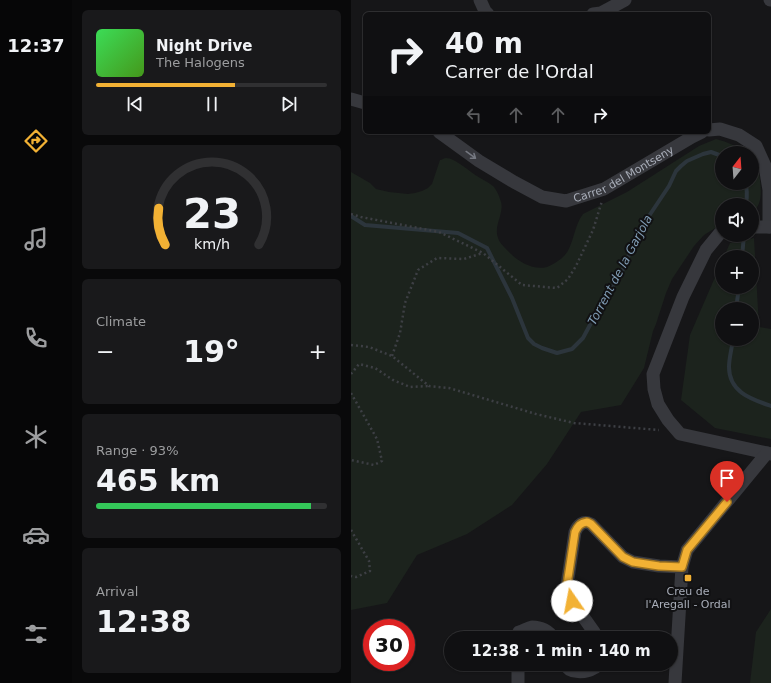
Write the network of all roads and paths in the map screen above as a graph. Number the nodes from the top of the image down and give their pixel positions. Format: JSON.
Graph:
{"nodes":[{"id":1,"x":480,"y":0,"type":"edge"},
{"id":2,"x":625,"y":0,"type":"edge"},
{"id":3,"x":486,"y":12,"type":"edge"},
{"id":4,"x":603,"y":12,"type":"edge"},
{"id":5,"x":351,"y":99,"type":"edge"},
{"id":6,"x":363,"y":102,"type":"edge"},
{"id":7,"x":711,"y":130,"type":"edge"},
{"id":8,"x":442,"y":134,"type":"edge"},
{"id":9,"x":698,"y":134,"type":"edge"},
{"id":10,"x":604,"y":189,"type":"junction"},
{"id":11,"x":351,"y":214,"type":"edge"},
{"id":12,"x":759,"y":227,"type":"edge"},
{"id":13,"x":770,"y":227,"type":"edge"},
{"id":14,"x":715,"y":239,"type":"edge"},
{"id":15,"x":483,"y":253,"type":"junction"},
{"id":16,"x":351,"y":345,"type":"edge"},
{"id":17,"x":392,"y":356,"type":"junction"},
{"id":18,"x":351,"y":374,"type":"edge"},
{"id":19,"x":429,"y":386,"type":"junction"},
{"id":20,"x":351,"y":393,"type":"edge"},
{"id":21,"x":680,"y":434,"type":"junction"},
{"id":22,"x":769,"y":454,"type":"edge"},
{"id":23,"x":351,"y":460,"type":"edge"},
{"id":24,"x":351,"y":530,"type":"edge"},
{"id":25,"x":682,"y":567,"type":"junction"},
{"id":26,"x":351,"y":576,"type":"edge"},
{"id":27,"x":521,"y":631,"type":"edge"},
{"id":28,"x":547,"y":631,"type":"edge"},
{"id":29,"x":593,"y":631,"type":"edge"},
{"id":30,"x":518,"y":671,"type":"edge"},
{"id":31,"x":574,"y":671,"type":"edge"},
{"id":32,"x":584,"y":671,"type":"edge"},
{"id":33,"x":518,"y":683,"type":"edge"},
{"id":34,"x":675,"y":683,"type":"edge"}],
"edges":[{"from":1,"to":3,"type":"street"},
{"from":2,"to":4,"type":"street"},
{"from":5,"to":6,"type":"street"},
{"from":7,"to":13,"type":"street"},
{"from":8,"to":10,"type":"street","name":"Carrer del Montseny","one_way":true},
{"from":9,"to":10,"type":"street","name":"Carrer del Montseny"},
{"from":10,"to":15,"type":"path"},
{"from":11,"to":15,"type":"path"},
{"from":12,"to":13,"type":"street"},
{"from":14,"to":21,"type":"street"},
{"from":15,"to":17,"type":"path"},
{"from":16,"to":17,"type":"path"},
{"from":17,"to":19,"type":"path"},
{"from":18,"to":19,"type":"path"},
{"from":19,"to":21,"type":"path"},
{"from":20,"to":23,"type":"path"},
{"from":21,"to":22,"type":"street"},
{"from":22,"to":25,"type":"street"},
{"from":24,"to":26,"type":"path"},
{"from":25,"to":29,"type":"street"},
{"from":25,"to":34,"type":"street"},
{"from":27,"to":28,"type":"street"},
{"from":30,"to":33,"type":"street"},
{"from":31,"to":32,"type":"street"}]}
